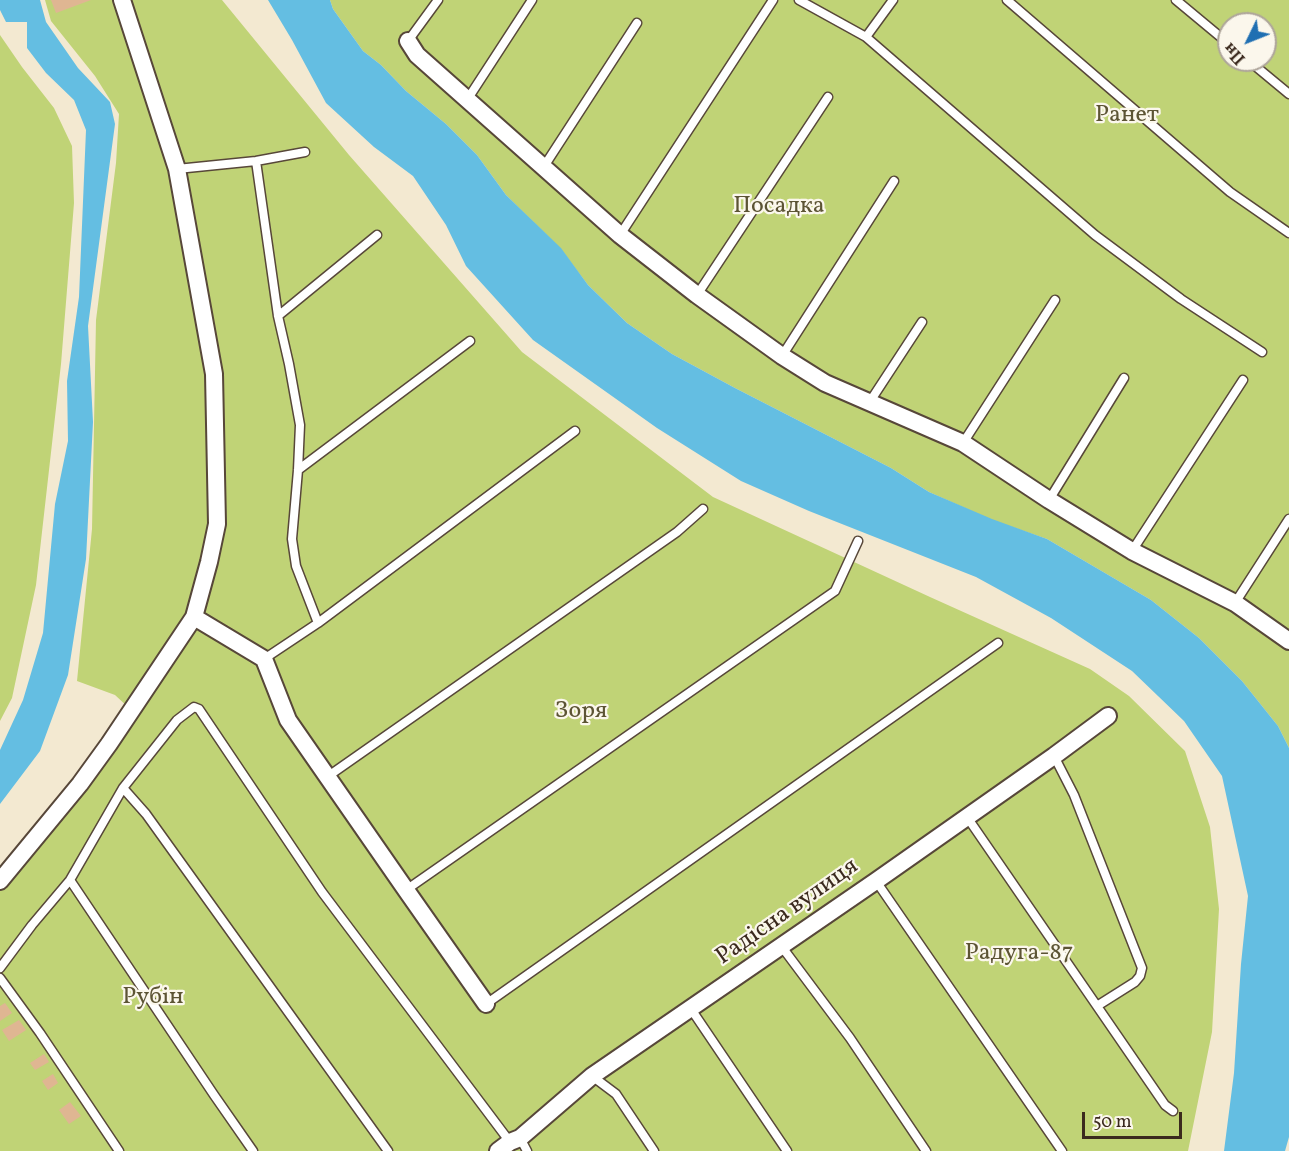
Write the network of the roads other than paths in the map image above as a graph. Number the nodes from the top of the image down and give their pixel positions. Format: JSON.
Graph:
{"nodes":[{"id":1,"x":122,"y":0,"type":"edge"},
{"id":2,"x":438,"y":0,"type":"edge"},
{"id":3,"x":532,"y":0,"type":"edge"},
{"id":4,"x":773,"y":0,"type":"edge"},
{"id":5,"x":799,"y":0,"type":"edge"},
{"id":6,"x":893,"y":0,"type":"edge"},
{"id":7,"x":1007,"y":0,"type":"edge"},
{"id":8,"x":1176,"y":0,"type":"edge"},
{"id":9,"x":637,"y":23,"type":"dead end"},
{"id":10,"x":1217,"y":34,"type":"edge"},
{"id":11,"x":866,"y":37,"type":"junction"},
{"id":12,"x":408,"y":41,"type":"joint"},
{"id":13,"x":1262,"y":72,"type":"edge"},
{"id":14,"x":1289,"y":94,"type":"edge"},
{"id":15,"x":828,"y":97,"type":"dead end"},
{"id":16,"x":467,"y":100,"type":"junction"},
{"id":17,"x":305,"y":152,"type":"dead end"},
{"id":18,"x":256,"y":161,"type":"junction"},
{"id":19,"x":543,"y":168,"type":"junction"},
{"id":20,"x":177,"y":169,"type":"junction"},
{"id":21,"x":894,"y":181,"type":"dead end"},
{"id":22,"x":1289,"y":233,"type":"edge"},
{"id":23,"x":378,"y":235,"type":"dead end"},
{"id":24,"x":620,"y":235,"type":"junction"},
{"id":25,"x":697,"y":295,"type":"junction"},
{"id":26,"x":1055,"y":300,"type":"dead end"},
{"id":27,"x":278,"y":316,"type":"junction"},
{"id":28,"x":922,"y":322,"type":"dead end"},
{"id":29,"x":470,"y":341,"type":"dead end"},
{"id":30,"x":1262,"y":352,"type":"dead end"},
{"id":31,"x":782,"y":356,"type":"junction"},
{"id":32,"x":1124,"y":378,"type":"dead end"},
{"id":33,"x":1243,"y":380,"type":"dead end"},
{"id":34,"x":869,"y":403,"type":"junction"},
{"id":35,"x":575,"y":431,"type":"dead end"},
{"id":36,"x":963,"y":443,"type":"junction"},
{"id":37,"x":298,"y":470,"type":"junction"},
{"id":38,"x":1049,"y":500,"type":"junction"},
{"id":39,"x":704,"y":509,"type":"dead end"},
{"id":40,"x":1289,"y":519,"type":"edge"},
{"id":41,"x":858,"y":541,"type":"dead end"},
{"id":42,"x":1132,"y":550,"type":"junction"},
{"id":43,"x":1235,"y":603,"type":"junction"},
{"id":44,"x":194,"y":617,"type":"junction"},
{"id":45,"x":318,"y":623,"type":"junction"},
{"id":46,"x":1289,"y":641,"type":"edge"},
{"id":47,"x":998,"y":643,"type":"dead end"},
{"id":48,"x":264,"y":658,"type":"junction"},
{"id":49,"x":1108,"y":716,"type":"dead end"},
{"id":50,"x":1054,"y":756,"type":"junction"},
{"id":51,"x":327,"y":777,"type":"junction"},
{"id":52,"x":123,"y":788,"type":"junction"},
{"id":53,"x":967,"y":817,"type":"junction"},
{"id":54,"x":70,"y":880,"type":"junction"},
{"id":55,"x":0,"y":881,"type":"edge"},
{"id":56,"x":876,"y":881,"type":"junction"},
{"id":57,"x":406,"y":890,"type":"junction"},
{"id":58,"x":782,"y":947,"type":"junction"},
{"id":59,"x":0,"y":968,"type":"edge"},
{"id":60,"x":0,"y":978,"type":"edge"},
{"id":61,"x":486,"y":1004,"type":"joint"},
{"id":62,"x":1097,"y":1006,"type":"junction"},
{"id":63,"x":691,"y":1009,"type":"junction"},
{"id":64,"x":592,"y":1076,"type":"junction"},
{"id":65,"x":1173,"y":1111,"type":"dead end"},
{"id":66,"x":514,"y":1146,"type":"edge"},
{"id":67,"x":119,"y":1151,"type":"edge"},
{"id":68,"x":253,"y":1151,"type":"edge"},
{"id":69,"x":388,"y":1151,"type":"edge"},
{"id":70,"x":654,"y":1151,"type":"edge"},
{"id":71,"x":787,"y":1151,"type":"edge"},
{"id":72,"x":926,"y":1151,"type":"edge"},
{"id":73,"x":1062,"y":1151,"type":"edge"}],
"edges":[{"from":1,"to":20,"type":"street"},
{"from":2,"to":12,"type":"lane"},
{"from":3,"to":16,"type":"lane"},
{"from":4,"to":24,"type":"lane"},
{"from":5,"to":11,"type":"lane"},
{"from":6,"to":11,"type":"lane"},
{"from":7,"to":22,"type":"lane"},
{"from":8,"to":10,"type":"lane"},
{"from":9,"to":19,"type":"lane"},
{"from":11,"to":30,"type":"lane"},
{"from":12,"to":16,"type":"street"},
{"from":13,"to":14,"type":"lane"},
{"from":15,"to":25,"type":"lane"},
{"from":16,"to":19,"type":"street"},
{"from":17,"to":18,"type":"lane"},
{"from":18,"to":20,"type":"lane"},
{"from":18,"to":27,"type":"lane"},
{"from":19,"to":24,"type":"street"},
{"from":20,"to":44,"type":"street"},
{"from":21,"to":31,"type":"lane"},
{"from":23,"to":27,"type":"lane"},
{"from":24,"to":25,"type":"street"},
{"from":25,"to":31,"type":"street"},
{"from":26,"to":36,"type":"lane"},
{"from":27,"to":37,"type":"lane"},
{"from":28,"to":34,"type":"lane"},
{"from":29,"to":37,"type":"lane"},
{"from":31,"to":34,"type":"street"},
{"from":32,"to":38,"type":"lane"},
{"from":33,"to":42,"type":"lane"},
{"from":34,"to":36,"type":"street"},
{"from":35,"to":45,"type":"lane"},
{"from":36,"to":38,"type":"street"},
{"from":37,"to":45,"type":"lane"},
{"from":38,"to":42,"type":"street"},
{"from":39,"to":51,"type":"lane"},
{"from":40,"to":43,"type":"lane"},
{"from":41,"to":57,"type":"lane"},
{"from":42,"to":43,"type":"street"},
{"from":43,"to":46,"type":"street"},
{"from":44,"to":48,"type":"street"},
{"from":44,"to":55,"type":"street"},
{"from":45,"to":48,"type":"lane"},
{"from":47,"to":61,"type":"lane"},
{"from":48,"to":51,"type":"street"},
{"from":49,"to":50,"type":"street","name":"Радісна вулиця"},
{"from":50,"to":53,"type":"street","name":"Радісна вулиця"},
{"from":50,"to":62,"type":"lane"},
{"from":51,"to":57,"type":"street"},
{"from":52,"to":54,"type":"lane"},
{"from":52,"to":66,"type":"lane"},
{"from":52,"to":69,"type":"lane"},
{"from":53,"to":56,"type":"street","name":"Радісна вулиця"},
{"from":53,"to":62,"type":"lane"},
{"from":54,"to":59,"type":"lane"},
{"from":54,"to":68,"type":"lane"},
{"from":56,"to":58,"type":"street","name":"Радісна вулиця"},
{"from":56,"to":73,"type":"lane"},
{"from":57,"to":61,"type":"street"},
{"from":58,"to":63,"type":"street","name":"Радісна вулиця"},
{"from":58,"to":72,"type":"lane"},
{"from":60,"to":67,"type":"lane"},
{"from":62,"to":65,"type":"lane"},
{"from":63,"to":64,"type":"street","name":"Радісна вулиця"},
{"from":63,"to":71,"type":"lane"},
{"from":64,"to":66,"type":"street","name":"Радісна вулиця"},
{"from":64,"to":70,"type":"lane"}]}
